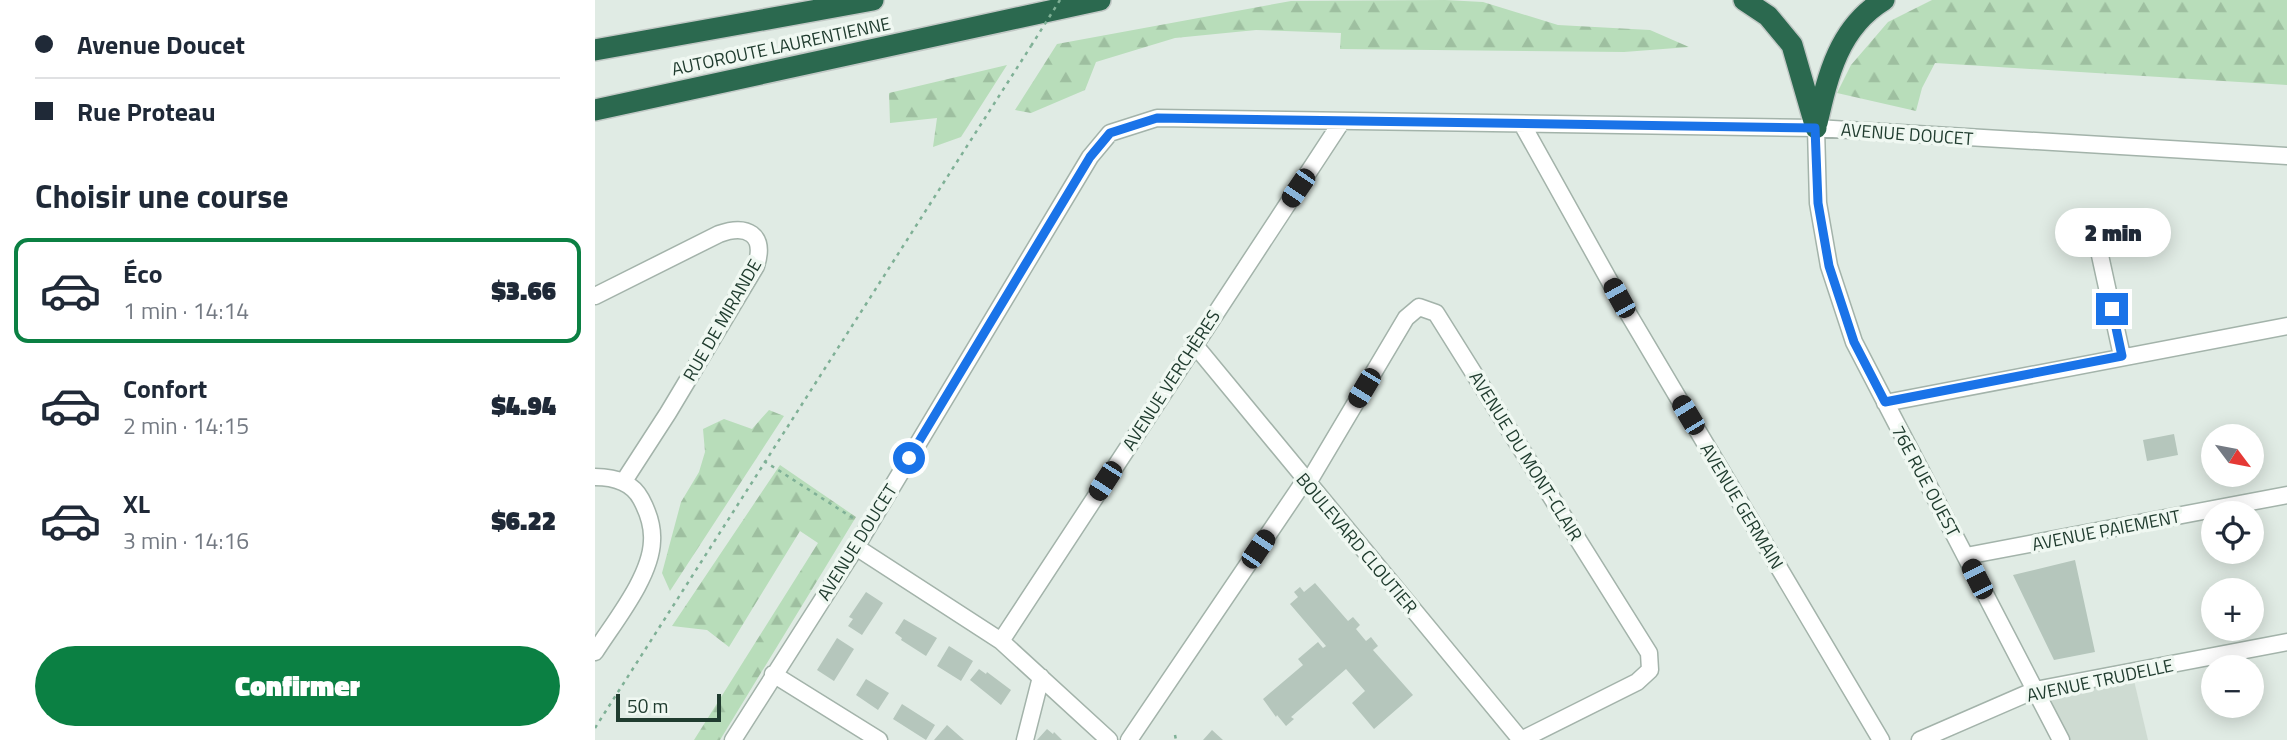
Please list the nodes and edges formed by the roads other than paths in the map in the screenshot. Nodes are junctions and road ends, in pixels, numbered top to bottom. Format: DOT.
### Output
graph roads {
  1 [pos="873,0"];
  2 [pos="1100,0"];
  3 [pos="1744,0"];
  4 [pos="1884,0"];
  5 [pos="595,50"];
  6 [pos="595,110"];
  7 [pos="1342,121"];
  8 [pos="1522,124"];
  9 [pos="1815,128"];
  10 [pos="2287,156"];
  11 [pos="2096,237"];
  12 [pos="595,296"];
  13 [pos="2287,326"];
  14 [pos="1194,344"];
  15 [pos="2122,356"];
  16 [pos="1885,402"];
  17 [pos="595,477"];
  18 [pos="624,481"];
  19 [pos="1306,481"];
  20 [pos="2287,495"];
  21 [pos="856,547"];
  22 [pos="1966,556"];
  23 [pos="1001,640"];
  24 [pos="2287,642"];
  25 [pos="595,652"];
  26 [pos="773,674"];
  27 [pos="1041,677"];
  28 [pos="2035,690"];
  29 [pos="733,740"];
  30 [pos="879,740"];
  31 [pos="1025,740"];
  32 [pos="1109,740"];
  33 [pos="1129,740"];
  34 [pos="1521,740"];
  35 [pos="1881,740"];
  36 [pos="1920,740"];
  37 [pos="2061,740"];
  1 -- 5 [label="highway, AUTOROUTE LAURENTIENNE"];
  2 -- 6 [label="highway, AUTOROUTE LAURENTIENNE"];
  3 -- 9 [label="highway"];
  4 -- 9 [label="highway"];
  7 -- 8 [label="street, AVENUE DOUCET"];
  7 -- 14 [label="street, AVENUE VERCHÈRES"];
  7 -- 21 [label="street, AVENUE DOUCET"];
  8 -- 9 [label="street, AVENUE DOUCET"];
  8 -- 35 [label="street, AVENUE GERMAIN"];
  9 -- 10 [label="street, AVENUE DOUCET"];
  9 -- 16 [label="street, 76E RUE OUEST"];
  11 -- 15 [label="street"];
  12 -- 18 [label="street, RUE DE MIRANDE"];
  13 -- 15 [label="street"];
  14 -- 19 [label="street, BOULEVARD CLOUTIER"];
  14 -- 23 [label="street, AVENUE VERCHÈRES"];
  15 -- 16 [label="street"];
  16 -- 22 [label="street, 76E RUE OUEST"];
  17 -- 18 [label="street"];
  18 -- 25 [label="street"];
  19 -- 33 [label="street, AVENUE DU MONT-CLAIR"];
  19 -- 34 [label="street, BOULEVARD CLOUTIER"];
  19 -- 34 [label="street, AVENUE DU MONT-CLAIR"];
  20 -- 22 [label="street, AVENUE PAIEMENT"];
  21 -- 23 [label="street"];
  21 -- 26 [label="street, AVENUE DOUCET"];
  22 -- 28 [label="street, 76E RUE OUEST"];
  23 -- 27 [label="street"];
  24 -- 28 [label="street, AVENUE TRUDELLE"];
  26 -- 29 [label="street, AVENUE DOUCET"];
  26 -- 30 [label="street"];
  27 -- 31 [label="street"];
  27 -- 32 [label="street"];
  28 -- 36 [label="street, AVENUE TRUDELLE"];
  28 -- 37 [label="street, 76E RUE OUEST"];
}
